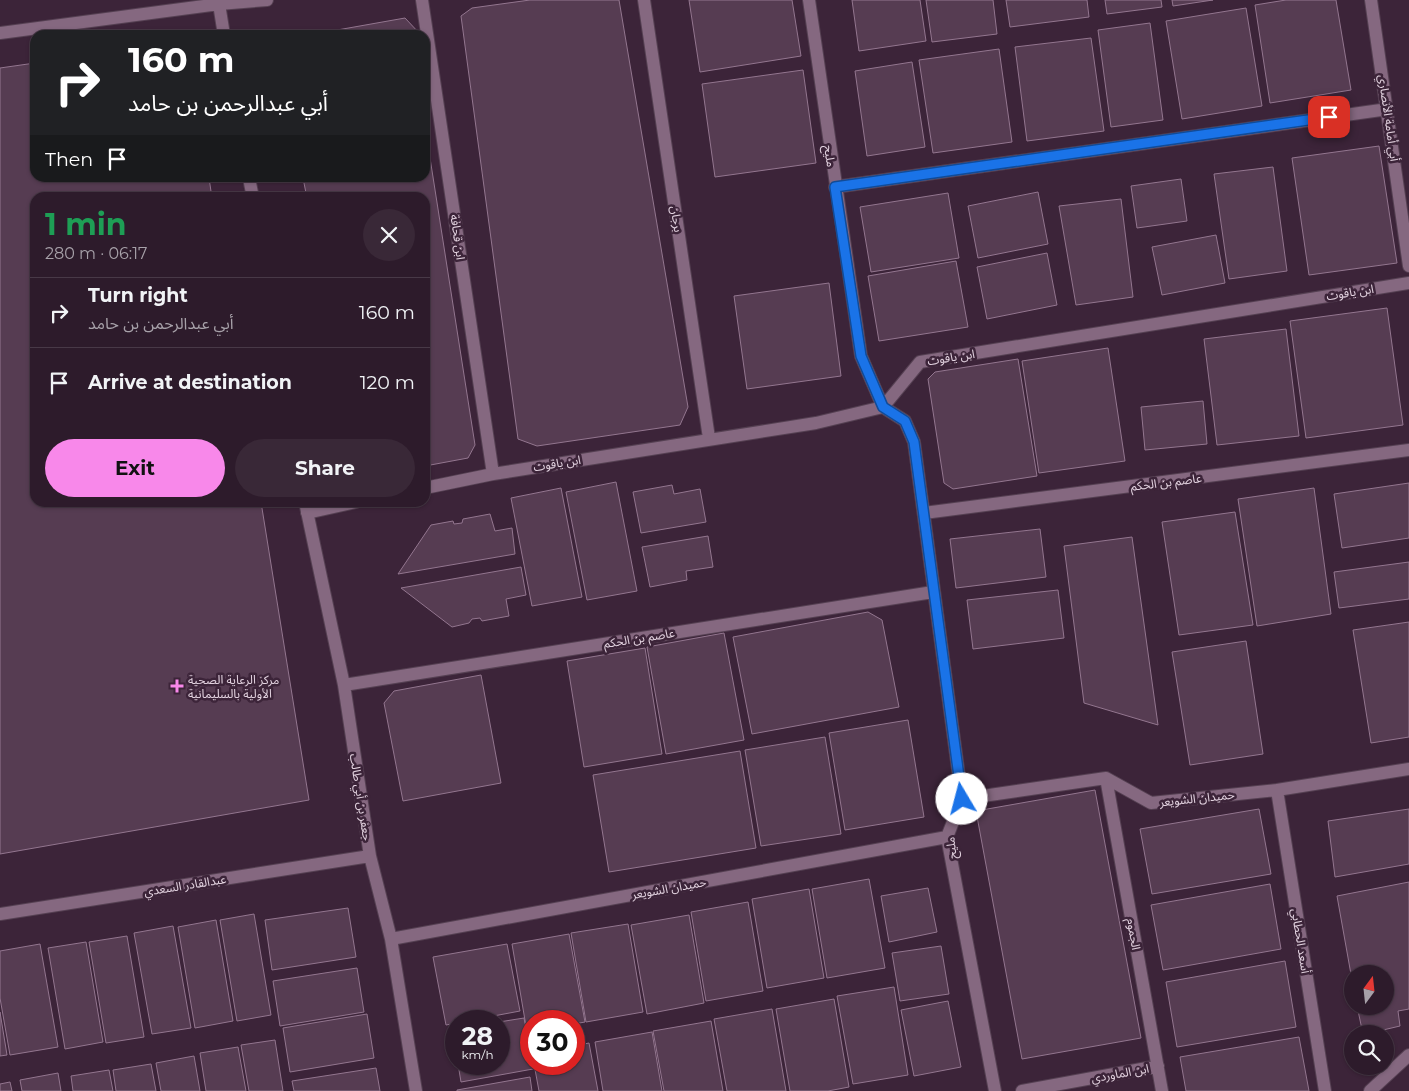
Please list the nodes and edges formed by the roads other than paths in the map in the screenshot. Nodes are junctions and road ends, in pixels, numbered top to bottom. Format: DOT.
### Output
graph roads {
  1 [pos="267,0"];
  2 [pos="422,0"];
  3 [pos="644,0"];
  4 [pos="809,0"];
  5 [pos="1371,0"];
  6 [pos="220,2"];
  7 [pos="223,30"];
  8 [pos="426,30"];
  9 [pos="0,32"];
  10 [pos="430,53"];
  11 [pos="1388,109"];
  12 [pos="835,187"];
  13 [pos="1409,266"];
  14 [pos="1409,283"];
  15 [pos="883,407"];
  16 [pos="709,438"];
  17 [pos="1409,450"];
  18 [pos="493,474"];
  19 [pos="430,487"];
  20 [pos="306,508"];
  21 [pos="924,513"];
  22 [pos="933,592"];
  23 [pos="344,685"];
  24 [pos="1409,769"];
  25 [pos="1106,778"];
  26 [pos="1277,790"];
  27 [pos="962,799"];
  28 [pos="947,837"];
  29 [pos="370,856"];
  30 [pos="0,914"];
  31 [pos="391,939"];
  32 [pos="1409,1055"];
  33 [pos="1158,1066"];
  34 [pos="416,1091"];
  35 [pos="995,1091"];
  36 [pos="1022,1091"];
  37 [pos="1162,1091"];
  38 [pos="1325,1091"];
  39 [pos="1370,1091"];
  1 -- 6 [label="street"];
  2 -- 8 [label="street, ابن قحافة"];
  3 -- 16 [label="street, برجان"];
  4 -- 12 [label="street, مليح"];
  5 -- 11 [label="street, أبي أمامة الأنصاري"];
  6 -- 7 [label="street"];
  6 -- 9 [label="street"];
  10 -- 18 [label="street, ابن قحافة"];
  11 -- 12 [label="street"];
  11 -- 13 [label="street, أبي أمامة الأنصاري"];
  12 -- 15 [label="street, مليح"];
  14 -- 15 [label="street, ابن ياقوت"];
  15 -- 16 [label="street, ابن ياقوت"];
  15 -- 21 [label="street, مليح"];
  16 -- 18 [label="street, ابن ياقوت"];
  17 -- 21 [label="street, عاصم بن الحكم"];
  18 -- 19 [label="street, ابن ياقوت"];
  20 -- 23 [label="street, جعفر بن أبي طالب"];
  21 -- 22 [label="street, مليح"];
  22 -- 23 [label="street, عاصم بن الحكم"];
  22 -- 27 [label="street, مليح"];
  23 -- 29 [label="street, جعفر بن أبي طالب"];
  24 -- 26 [label="street, حميدان الشويعر"];
  25 -- 26 [label="street, حميدان الشويعر"];
  25 -- 27 [label="street"];
  25 -- 33 [label="street, الجموم"];
  26 -- 38 [label="street, أسعد الحطابي"];
  27 -- 28 [label="street, مليح"];
  28 -- 31 [label="street, حميدان الشويعر"];
  28 -- 35 [label="street, مليح"];
  29 -- 30 [label="street, عبدالقادر السعدي"];
  29 -- 31 [label="street, جعفر بن أبي طالب"];
  31 -- 34 [label="street, جعفر بن أبي طالب"];
  32 -- 39 [label="street"];
  33 -- 36 [label="street, ابن الماوردي"];
  33 -- 37 [label="street, الجموم"];
}
